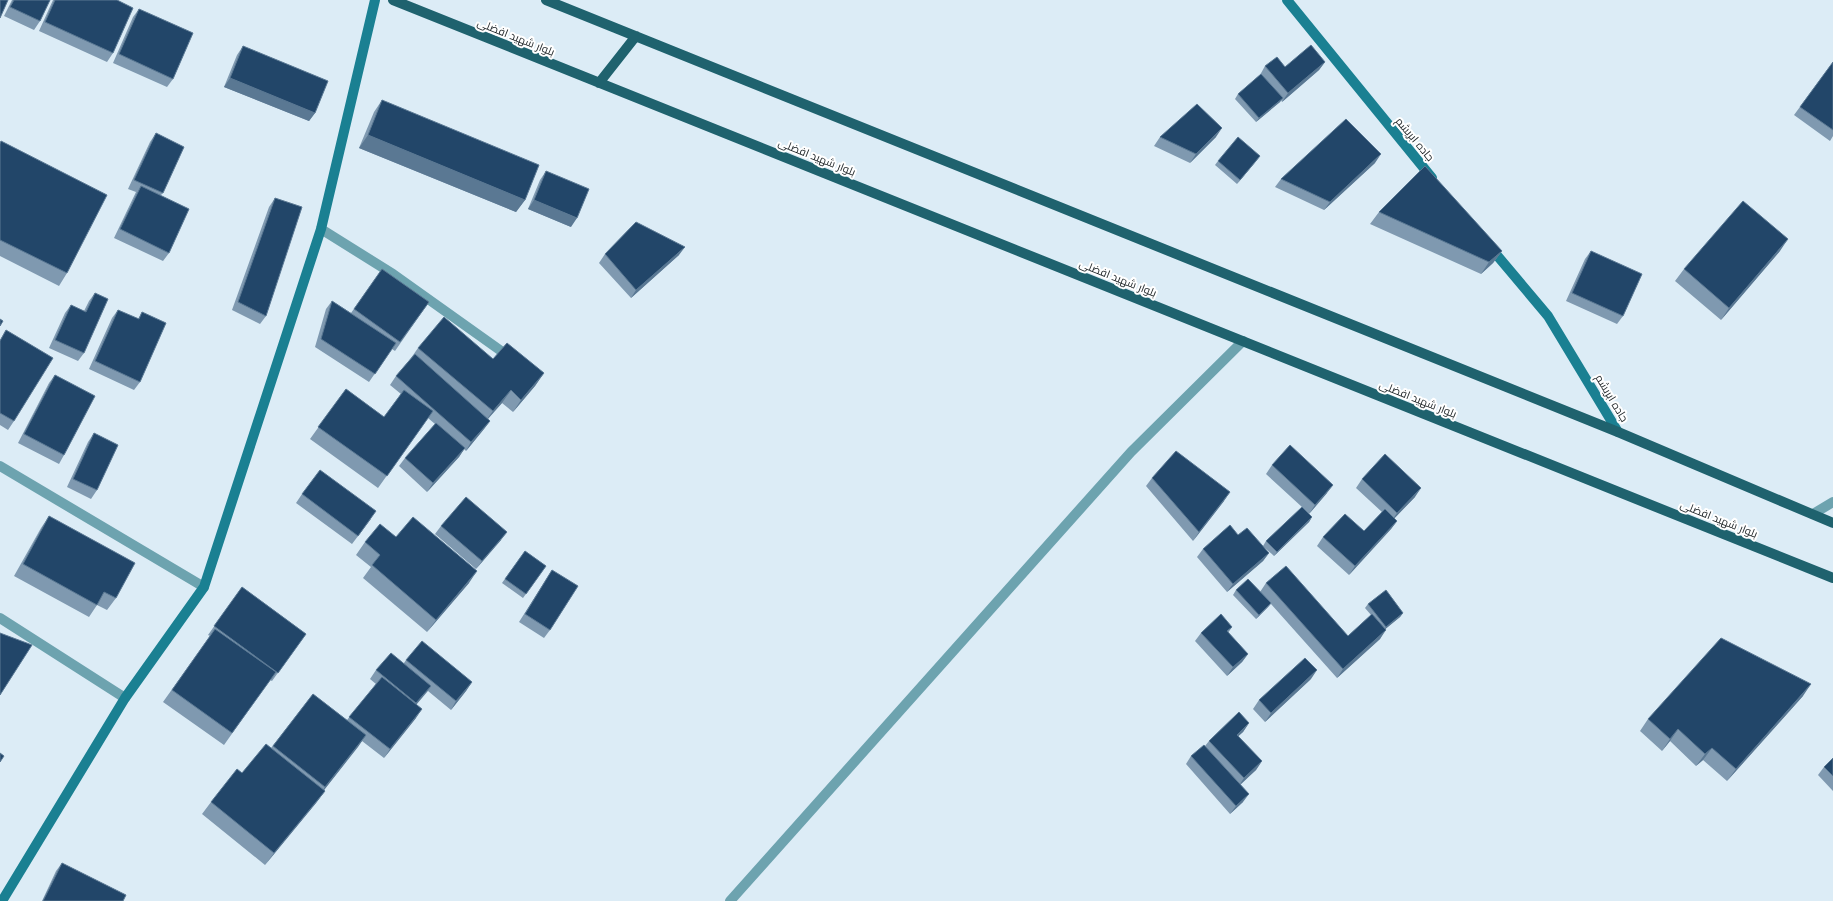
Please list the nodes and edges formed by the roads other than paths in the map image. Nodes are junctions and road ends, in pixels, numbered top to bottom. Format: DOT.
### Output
graph roads {
  1 [pos="375,0"];
  2 [pos="394,0"];
  3 [pos="546,0"];
  4 [pos="1287,0"];
  5 [pos="636,36"];
  6 [pos="599,83"];
  7 [pos="1438,184"];
  8 [pos="321,229"];
  9 [pos="1483,238"];
  10 [pos="1243,341"];
  11 [pos="519,364"];
  12 [pos="1618,432"];
  13 [pos="0,466"];
  14 [pos="1833,502"];
  15 [pos="1813,514"];
  16 [pos="1833,523"];
  17 [pos="1833,578"];
  18 [pos="204,587"];
  19 [pos="0,618"];
  20 [pos="125,698"];
  21 [pos="2,901"];
  22 [pos="730,901"];
  1 -- 8 [label="street"];
  2 -- 6 [label="main road, بلوار شهید افضلی"];
  3 -- 5 [label="main road"];
  4 -- 7 [label="street, جاده ابریشم"];
  5 -- 6 [label="main road"];
  5 -- 12 [label="main road"];
  6 -- 10 [label="main road, بلوار شهید افضلی"];
  8 -- 11 [label="street"];
  8 -- 18 [label="street"];
  9 -- 12 [label="street, جاده ابریشم"];
  10 -- 17 [label="main road, بلوار شهید افضلی"];
  10 -- 22 [label="street"];
  12 -- 15 [label="main road"];
  13 -- 18 [label="street"];
  14 -- 15 [label="street"];
  15 -- 16 [label="main road"];
  18 -- 20 [label="street"];
  19 -- 20 [label="street"];
  20 -- 21 [label="street"];
}
